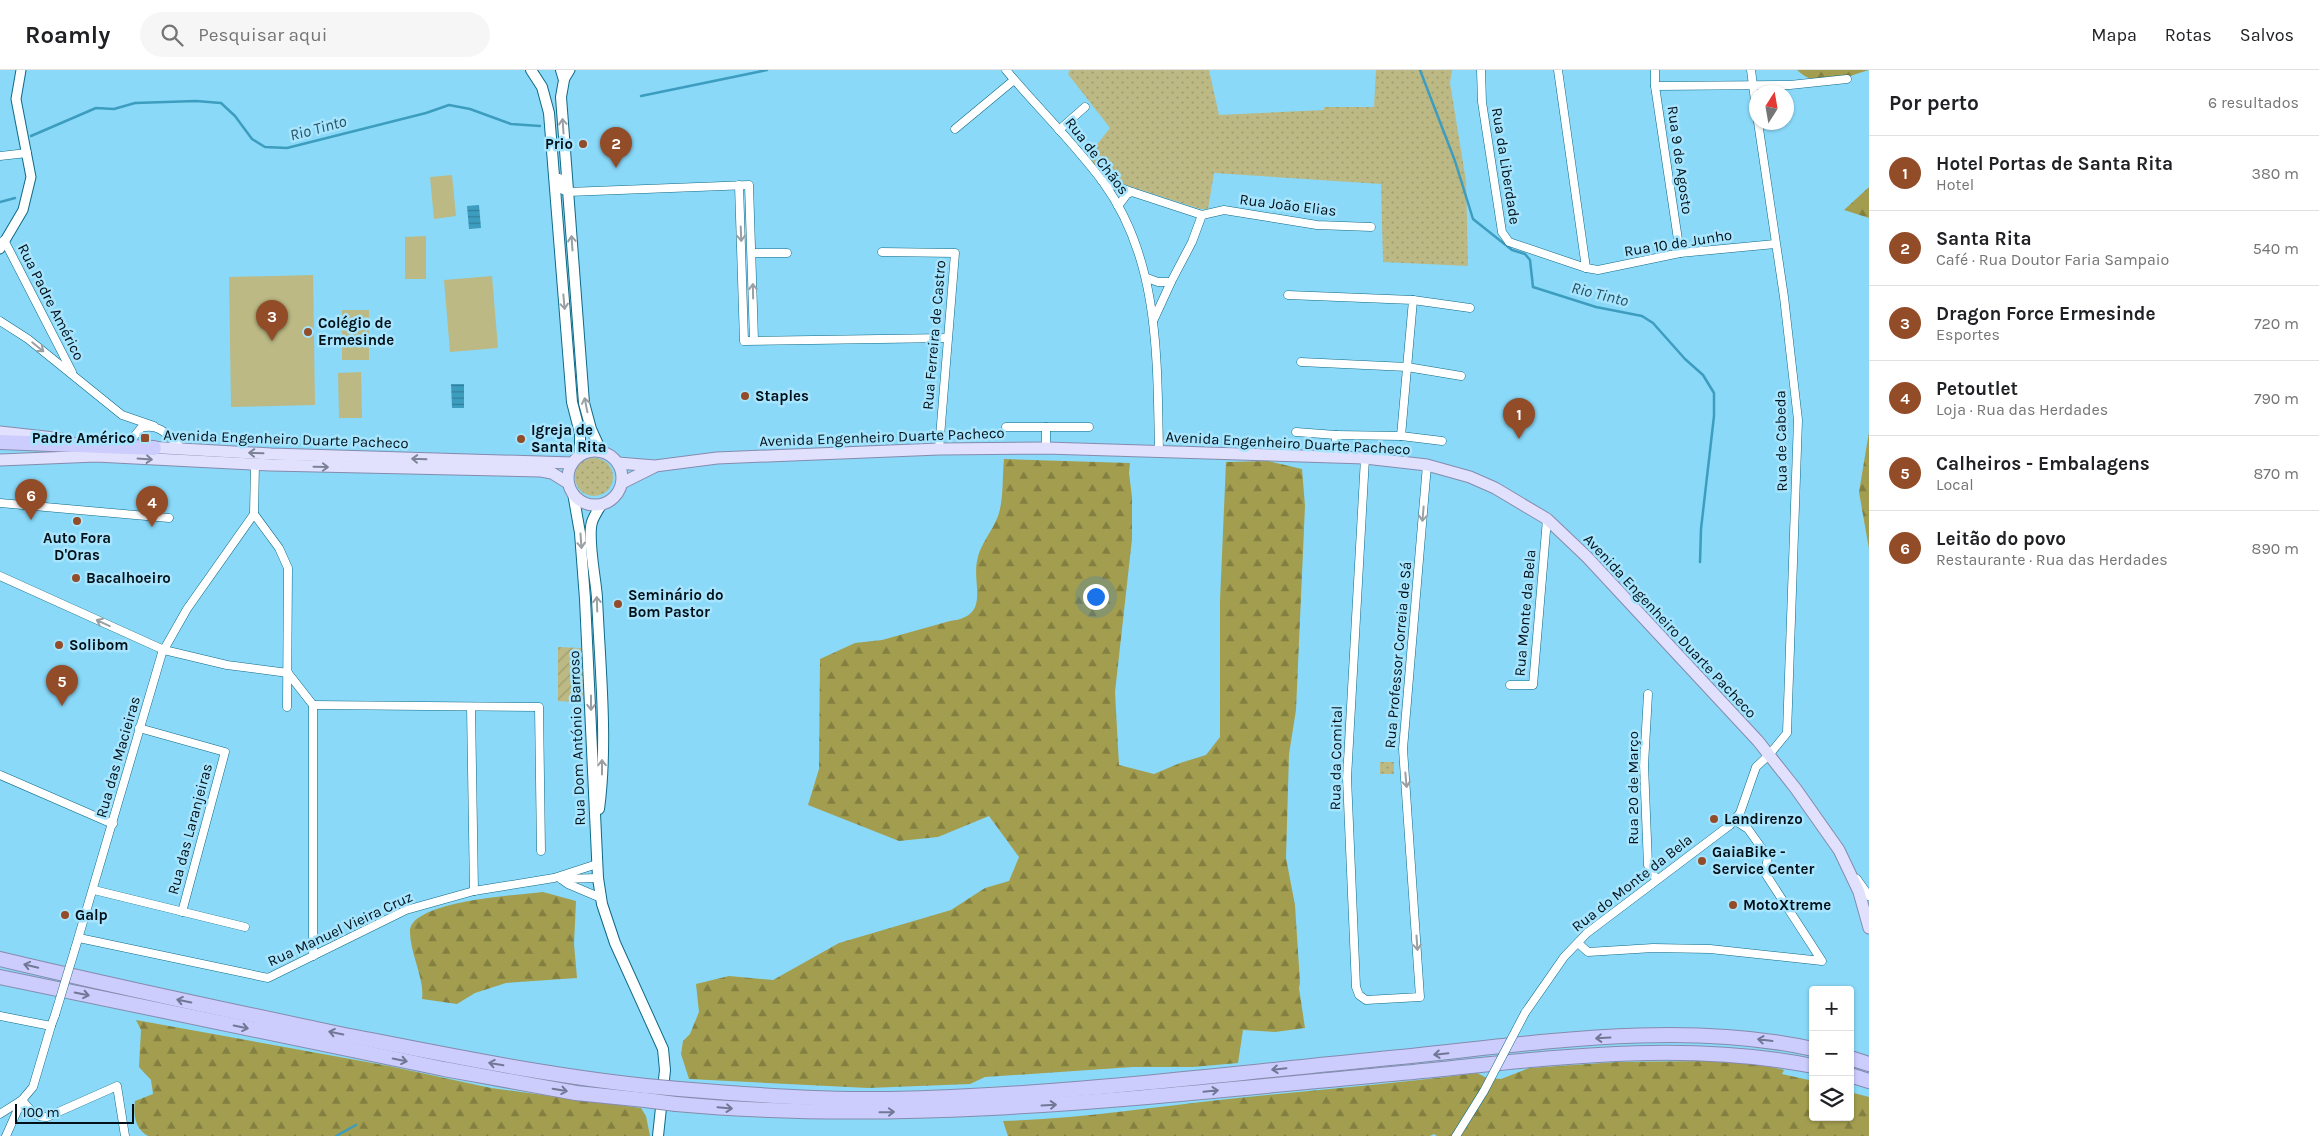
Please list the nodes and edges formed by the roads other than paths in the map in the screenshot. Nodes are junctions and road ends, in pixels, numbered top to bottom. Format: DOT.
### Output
graph roads {
  1 [pos="21,70"];
  2 [pos="531,70"];
  3 [pos="542,70"];
  4 [pos="570,70"];
  5 [pos="1006,70"];
  6 [pos="1481,70"];
  7 [pos="1558,70"];
  8 [pos="1656,70"];
  9 [pos="1751,70"];
  10 [pos="562,78"];
  11 [pos="1847,79"];
  12 [pos="1014,80"];
  13 [pos="541,85"];
  14 [pos="1754,85"];
  15 [pos="1790,85"];
  16 [pos="1655,86"];
  17 [pos="1749,86"];
  18 [pos="1085,107"];
  19 [pos="955,129"];
  20 [pos="1060,130"];
  21 [pos="1759,130"];
  22 [pos="27,153"];
  23 [pos="0,156"];
  24 [pos="553,165"];
  25 [pos="1102,181"];
  26 [pos="739,185"];
  27 [pos="568,192"];
  28 [pos="1132,192"];
  29 [pos="1118,206"];
  30 [pos="1202,215"];
  31 [pos="558,219"];
  32 [pos="1371,227"];
  33 [pos="2,244"];
  34 [pos="1775,244"];
  35 [pos="882,252"];
  36 [pos="752,253"];
  37 [pos="787,253"];
  38 [pos="1680,253"];
  39 [pos="1586,268"];
  40 [pos="1147,278"];
  41 [pos="1171,282"];
  42 [pos="1288,295"];
  43 [pos="1413,300"];
  44 [pos="1470,308"];
  45 [pos="1154,319"];
  46 [pos="0,321"];
  47 [pos="947,338"];
  48 [pos="754,340"];
  49 [pos="1302,362"];
  50 [pos="1407,367"];
  51 [pos="74,376"];
  52 [pos="1461,376"];
  53 [pos="122,415"];
  54 [pos="154,426"];
  55 [pos="1006,427"];
  56 [pos="1046,427"];
  57 [pos="1089,427"];
  58 [pos="0,432"];
  59 [pos="1296,432"];
  60 [pos="135,433"];
  61 [pos="1336,435"];
  62 [pos="1401,436"];
  63 [pos="1442,441"];
  64 [pos="124,445"];
  65 [pos="6,446"];
  66 [pos="154,448"];
  67 [pos="1046,448"];
  68 [pos="939,449"];
  69 [pos="183,450"];
  70 [pos="601,451"];
  71 [pos="1160,452"];
  72 [pos="96,456"];
  73 [pos="1336,457"];
  74 [pos="1365,458"];
  75 [pos="576,459"];
  76 [pos="0,460"];
  77 [pos="618,463"];
  78 [pos="255,464"];
  79 [pos="1428,465"];
  80 [pos="654,466"];
  81 [pos="622,483"];
  82 [pos="570,488"];
  83 [pos="0,503"];
  84 [pos="601,505"];
  85 [pos="254,514"];
  86 [pos="169,518"];
  87 [pos="1547,519"];
  88 [pos="0,576"];
  89 [pos="164,650"];
  90 [pos="288,673"];
  91 [pos="1510,685"];
  92 [pos="1648,694"];
  93 [pos="313,705"];
  94 [pos="287,707"];
  95 [pos="471,707"];
  96 [pos="140,728"];
  97 [pos="1769,755"];
  98 [pos="0,775"];
  99 [pos="1734,820"];
  100 [pos="113,824"];
  101 [pos="596,833"];
  102 [pos="541,851"];
  103 [pos="1842,858"];
  104 [pos="597,864"];
  105 [pos="557,878"];
  106 [pos="598,878"];
  107 [pos="1657,879"];
  108 [pos="94,890"];
  109 [pos="474,891"];
  110 [pos="1869,896"];
  111 [pos="601,898"];
  112 [pos="182,912"];
  113 [pos="245,928"];
  114 [pos="1869,928"];
  115 [pos="79,938"];
  116 [pos="1578,943"];
  117 [pos="313,956"];
  118 [pos="0,959"];
  119 [pos="0,977"];
  120 [pos="1420,997"];
  121 [pos="0,1016"];
  122 [pos="51,1026"];
  123 [pos="1809,1048"];
  124 [pos="1854,1059"];
  125 [pos="1869,1064"];
  126 [pos="1809,1065"];
  127 [pos="1853,1076"];
  128 [pos="1869,1081"];
  129 [pos="645,1093"];
  130 [pos="22,1100"];
  131 [pos="0,1114"];
  132 [pos="6,1136"];
  133 [pos="126,1136"];
  134 [pos="658,1136"];
  135 [pos="1456,1136"];
  1 -- 22 [label="street"];
  2 -- 13 [label="main road"];
  3 -- 13 [label="main road"];
  4 -- 10 [label="street"];
  5 -- 12 [label="street, Rua de Chãos"];
  6 -- 39 [label="street, Rua da Liberdade"];
  7 -- 39 [label="street"];
  8 -- 16 [label="street, Rua 9 de Agosto"];
  9 -- 14 [label="street"];
  10 -- 13 [label="main road"];
  27 -- 10 [label="main road, one-way"];
  11 -- 15 [label="street"];
  12 -- 19 [label="street"];
  12 -- 20 [label="street, Rua de Chãos"];
  13 -- 24 [label="main road"];
  16 -- 17 [label="street"];
  16 -- 38 [label="street, Rua 9 de Agosto"];
  18 -- 20 [label="street"];
  20 -- 25 [label="street, Rua de Chãos"];
  21 -- 34 [label="street, Rua de Cabeda"];
  22 -- 23 [label="street"];
  22 -- 33 [label="street"];
  24 -- 27 [label="street"];
  24 -- 31 [label="main road"];
  25 -- 28 [label="street"];
  25 -- 29 [label="street, Rua de Chãos"];
  26 -- 27 [label="street"];
  26 -- 36 [label="street"];
  26 -- 48 [label="street, one-way"];
  27 -- 31 [label="street"];
  70 -- 27 [label="main road, one-way"];
  28 -- 29 [label="street"];
  28 -- 30 [label="street"];
  29 -- 40 [label="street, Rua de Chãos"];
  30 -- 32 [label="street, Rua João Elias"];
  30 -- 41 [label="street"];
  31 -- 75 [label="main road, one-way"];
  33 -- 51 [label="street, Rua Padre Américo"];
  34 -- 38 [label="street, Rua 10 de Junho"];
  34 -- 97 [label="street, Rua de Cabeda"];
  35 -- 47 [label="street, Rua Ferreira de Castro"];
  36 -- 37 [label="street"];
  48 -- 36 [label="street, one-way"];
  38 -- 39 [label="street, Rua 10 de Junho"];
  40 -- 41 [label="street"];
  40 -- 45 [label="street, Rua de Chãos"];
  41 -- 45 [label="street"];
  42 -- 43 [label="street"];
  43 -- 44 [label="street"];
  43 -- 50 [label="street"];
  45 -- 71 [label="street, Rua de Chãos"];
  46 -- 51 [label="street, Rua Padre Américo, one-way"];
  47 -- 48 [label="street"];
  47 -- 68 [label="street, Rua Ferreira de Castro"];
  49 -- 50 [label="street"];
  50 -- 52 [label="street"];
  50 -- 62 [label="street"];
  51 -- 53 [label="street, Rua Padre Américo"];
  53 -- 54 [label="street, Rua Padre Américo"];
  53 -- 60 [label="street, Rua Padre Américo"];
  54 -- 60 [label="street"];
  54 -- 69 [label="street, Rua Padre Américo"];
  55 -- 56 [label="street"];
  56 -- 57 [label="street"];
  56 -- 67 [label="street"];
  58 -- 64 [label="main road, Avenida Engenheiro Duarte Pacheco"];
  59 -- 61 [label="street"];
  60 -- 64 [label="street"];
  61 -- 62 [label="street"];
  61 -- 73 [label="street"];
  62 -- 63 [label="street"];
  64 -- 66 [label="main road, Avenida Engenheiro Duarte Pacheco"];
  65 -- 66 [label="highway"];
  65 -- 72 [label="highway"];
  66 -- 69 [label="main road, Avenida Engenheiro Duarte Pacheco"];
  67 -- 68 [label="main road, Avenida Engenheiro Duarte Pacheco"];
  67 -- 71 [label="main road, Avenida Engenheiro Duarte Pacheco"];
  68 -- 80 [label="main road, Avenida Engenheiro Duarte Pacheco"];
  75 -- 69 [label="main road, Avenida Engenheiro Duarte Pacheco, one-way"];
  70 -- 75 [label="main road"];
  70 -- 77 [label="main road"];
  71 -- 73 [label="main road, Avenida Engenheiro Duarte Pacheco"];
  72 -- 76 [label="main road, Avenida Engenheiro Duarte Pacheco"];
  72 -- 78 [label="main road, Avenida Engenheiro Duarte Pacheco, one-way"];
  73 -- 74 [label="main road, Avenida Engenheiro Duarte Pacheco"];
  74 -- 79 [label="main road, Avenida Engenheiro Duarte Pacheco"];
  74 -- 120 [label="street, Rua da Comital"];
  75 -- 82 [label="main road"];
  77 -- 80 [label="main road, Avenida Engenheiro Duarte Pacheco"];
  77 -- 81 [label="main road"];
  78 -- 82 [label="main road, Avenida Engenheiro Duarte Pacheco, one-way"];
  78 -- 85 [label="street"];
  79 -- 87 [label="main road, Avenida Engenheiro Duarte Pacheco"];
  79 -- 120 [label="street, Rua Professor Correia de Sá, one-way"];
  80 -- 81 [label="main road, Avenida Engenheiro Duarte Pacheco"];
  81 -- 84 [label="main road"];
  82 -- 84 [label="main road"];
  82 -- 101 [label="main road, Rua Dom António Barroso, one-way"];
  83 -- 86 [label="street"];
  101 -- 84 [label="main road, Rua Dom António Barroso, one-way"];
  85 -- 89 [label="street, Rua das Macieiras"];
  85 -- 90 [label="street"];
  87 -- 91 [label="street, Rua Monte da Bela"];
  87 -- 97 [label="main road, Avenida Engenheiro Duarte Pacheco"];
  89 -- 88 [label="street, one-way"];
  89 -- 90 [label="street"];
  89 -- 96 [label="street, Rua das Macieiras"];
  90 -- 93 [label="street"];
  90 -- 94 [label="street"];
  92 -- 107 [label="street, Rua 20 de Março"];
  93 -- 95 [label="street"];
  93 -- 117 [label="street"];
  95 -- 102 [label="street"];
  95 -- 109 [label="street"];
  96 -- 100 [label="street, Rua das Macieiras"];
  96 -- 112 [label="street, Rua das Laranjeiras"];
  97 -- 99 [label="street, Rua do Monte da Bela"];
  97 -- 103 [label="main road, Avenida Engenheiro Duarte Pacheco"];
  98 -- 100 [label="street"];
  99 -- 107 [label="street, Rua do Monte da Bela"];
  99 -- 116 [label="street"];
  100 -- 108 [label="street, Rua das Macieiras"];
  101 -- 104 [label="main road"];
  103 -- 110 [label="street, Avenida Engenheiro Duarte Pacheco"];
  103 -- 114 [label="main road, Avenida Engenheiro Duarte Pacheco"];
  104 -- 105 [label="street, Rua Manuel Vieira Cruz"];
  104 -- 106 [label="main road"];
  105 -- 106 [label="street, Rua Manuel Vieira Cruz"];
  105 -- 109 [label="street, Rua Manuel Vieira Cruz"];
  105 -- 111 [label="street"];
  106 -- 111 [label="main road"];
  107 -- 116 [label="street, Rua do Monte da Bela"];
  108 -- 112 [label="street"];
  108 -- 115 [label="street, Rua das Macieiras"];
  109 -- 117 [label="street, Rua Manuel Vieira Cruz"];
  111 -- 134 [label="main road"];
  112 -- 113 [label="street"];
  115 -- 117 [label="street, Rua Manuel Vieira Cruz"];
  115 -- 122 [label="street, Rua das Macieiras, bridge"];
  116 -- 135 [label="street, Rua do Monte da Bela, bridge"];
  129 -- 118 [label="highway, one-way"];
  119 -- 129 [label="highway, one-way"];
  121 -- 122 [label="street"];
  122 -- 130 [label="street, Rua das Macieiras"];
  123 -- 129 [label="highway, one-way, bridge"];
  124 -- 125 [label="highway"];
  129 -- 126 [label="highway, one-way, bridge"];
  127 -- 128 [label="highway"];
  130 -- 131 [label="street"];
  130 -- 132 [label="street"];
  130 -- 133 [label="street"];
}
